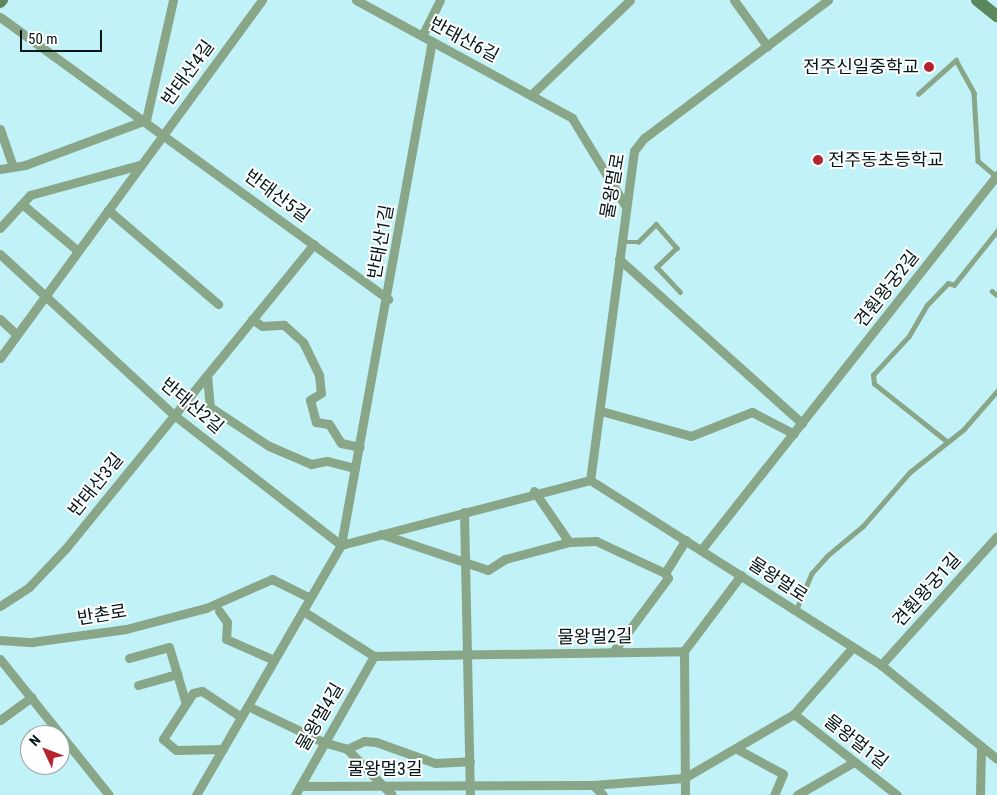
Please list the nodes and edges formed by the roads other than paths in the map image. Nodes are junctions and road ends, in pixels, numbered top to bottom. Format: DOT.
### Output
graph roads {
  1 [pos="173,0"];
  2 [pos="262,0"];
  3 [pos="356,0"];
  4 [pos="440,0"];
  5 [pos="630,0"];
  6 [pos="734,0"];
  7 [pos="828,0"];
  8 [pos="976,0"];
  9 [pos="997,15"];
  10 [pos="0,17"];
  11 [pos="422,36"];
  12 [pos="432,41"];
  13 [pos="767,46"];
  14 [pos="918,94"];
  15 [pos="532,95"];
  16 [pos="146,120"];
  17 [pos="0,129"];
  18 [pos="164,133"];
  19 [pos="140,165"];
  20 [pos="13,167"];
  21 [pos="0,169"];
  22 [pos="997,175"];
  23 [pos="22,204"];
  24 [pos="625,205"];
  25 [pos="108,210"];
  26 [pos="0,228"];
  27 [pos="997,231"];
  28 [pos="620,242"];
  29 [pos="314,244"];
  30 [pos="78,251"];
  31 [pos="0,254"];
  32 [pos="619,259"];
  33 [pos="992,291"];
  34 [pos="680,292"];
  35 [pos="997,295"];
  36 [pos="45,296"];
  37 [pos="388,299"];
  38 [pos="218,304"];
  39 [pos="0,319"];
  40 [pos="252,319"];
  41 [pos="17,335"];
  42 [pos="0,358"];
  43 [pos="207,375"];
  44 [pos="997,391"];
  45 [pos="601,411"];
  46 [pos="174,415"];
  47 [pos="802,423"];
  48 [pos="794,434"];
  49 [pos="947,442"];
  50 [pos="360,447"];
  51 [pos="355,468"];
  52 [pos="590,480"];
  53 [pos="534,491"];
  54 [pos="464,512"];
  55 [pos="381,534"];
  56 [pos="997,536"];
  57 [pos="686,540"];
  58 [pos="569,542"];
  59 [pos="341,545"];
  60 [pos="700,550"];
  61 [pos="466,559"];
  62 [pos="665,573"];
  63 [pos="741,575"];
  64 [pos="310,598"];
  65 [pos="0,606"];
  66 [pos="796,610"];
  67 [pos="219,611"];
  68 [pos="303,611"];
  69 [pos="0,640"];
  70 [pos="853,647"];
  71 [pos="684,651"];
  72 [pos="613,652"];
  73 [pos="468,655"];
  74 [pos="374,656"];
  75 [pos="129,658"];
  76 [pos="0,659"];
  77 [pos="274,660"];
  78 [pos="881,665"];
  79 [pos="177,674"];
  80 [pos="138,685"];
  81 [pos="32,697"];
  82 [pos="186,704"];
  83 [pos="248,706"];
  84 [pos="794,714"];
  85 [pos="241,717"];
  86 [pos="0,720"];
  87 [pos="323,742"];
  88 [pos="981,746"];
  89 [pos="222,749"];
  90 [pos="348,749"];
  91 [pos="737,749"];
  92 [pos="997,759"];
  93 [pos="470,761"];
  94 [pos="854,762"];
  95 [pos="684,778"];
  96 [pos="593,785"];
  97 [pos="300,786"];
  98 [pos="384,786"];
  99 [pos="470,790"];
  100 [pos="109,795"];
  101 [pos="196,795"];
  102 [pos="295,795"];
  103 [pos="392,795"];
  104 [pos="603,795"];
  105 [pos="685,795"];
  106 [pos="774,795"];
  107 [pos="797,795"];
  108 [pos="898,795"];
  109 [pos="980,795"];
  1 -- 16 [label="street"];
  2 -- 18 [label="street, 반태산4길"];
  3 -- 11 [label="street, 반태산6길"];
  4 -- 11 [label="street"];
  5 -- 15 [label="street"];
  6 -- 13 [label="street"];
  7 -- 13 [label="street, 물왕멀로"];
  8 -- 9 [label="street"];
  10 -- 16 [label="street, 반태산5길"];
  11 -- 12 [label="street, 반태산6길"];
  12 -- 15 [label="street, 반태산6길"];
  12 -- 37 [label="street, 반태산1길"];
  13 -- 24 [label="street, 물왕멀로"];
  14 -- 22 [label="lane"];
  15 -- 24 [label="street, 반태산6길"];
  16 -- 18 [label="street, 반태산5길"];
  16 -- 20 [label="street"];
  17 -- 20 [label="street"];
  18 -- 19 [label="street, 반태산4길"];
  18 -- 29 [label="street, 반태산5길"];
  19 -- 23 [label="street"];
  19 -- 25 [label="street, 반태산4길"];
  20 -- 21 [label="street"];
  22 -- 47 [label="street, 견훤왕궁2길"];
  23 -- 26 [label="street"];
  23 -- 30 [label="street"];
  24 -- 28 [label="street, 물왕멀로"];
  25 -- 30 [label="street, 반태산4길"];
  25 -- 38 [label="street"];
  27 -- 49 [label="lane"];
  28 -- 32 [label="street, 물왕멀로"];
  28 -- 34 [label="lane"];
  29 -- 37 [label="street, 반태산5길"];
  29 -- 40 [label="street, 반태산3길"];
  30 -- 36 [label="street, 반태산4길"];
  31 -- 36 [label="street, 반태산2길"];
  32 -- 45 [label="street, 물왕멀로"];
  32 -- 47 [label="street"];
  33 -- 35 [label="lane"];
  36 -- 41 [label="street, 반태산4길"];
  36 -- 46 [label="street, 반태산2길"];
  37 -- 50 [label="street, 반태산1길"];
  39 -- 41 [label="street"];
  40 -- 43 [label="street, 반태산3길"];
  40 -- 50 [label="street"];
  41 -- 42 [label="street, 반태산4길"];
  43 -- 46 [label="street, 반태산3길"];
  43 -- 51 [label="street"];
  44 -- 49 [label="lane"];
  45 -- 48 [label="street"];
  45 -- 52 [label="street, 물왕멀로"];
  46 -- 59 [label="street, 반태산2길"];
  46 -- 65 [label="street, 반태산3길"];
  47 -- 48 [label="street, 견훤왕궁2길"];
  48 -- 60 [label="street, 견훤왕궁2길"];
  49 -- 66 [label="lane"];
  50 -- 51 [label="street, 반태산1길"];
  51 -- 59 [label="street, 반태산1길"];
  52 -- 53 [label="street"];
  52 -- 57 [label="street, 물왕멀로"];
  53 -- 54 [label="street"];
  53 -- 58 [label="street"];
  54 -- 55 [label="street"];
  54 -- 61 [label="street"];
  55 -- 59 [label="street"];
  55 -- 61 [label="street"];
  56 -- 78 [label="street, 견훤왕궁1길"];
  57 -- 60 [label="street, 물왕멀로"];
  57 -- 62 [label="street"];
  58 -- 61 [label="street"];
  58 -- 62 [label="street"];
  59 -- 64 [label="street, 반태산1길"];
  60 -- 63 [label="street, 물왕멀로"];
  61 -- 73 [label="street"];
  62 -- 72 [label="street"];
  63 -- 66 [label="street, 물왕멀로"];
  63 -- 71 [label="street"];
  64 -- 68 [label="street, 반태산1길"];
  64 -- 69 [label="street, 반촌로"];
  66 -- 70 [label="street, 물왕멀로"];
  67 -- 77 [label="street"];
  68 -- 74 [label="street"];
  68 -- 77 [label="street, 반태산1길"];
  70 -- 78 [label="street, 물왕멀로"];
  70 -- 84 [label="street"];
  71 -- 72 [label="street, 물왕멀2길"];
  71 -- 95 [label="street"];
  72 -- 73 [label="street, 물왕멀2길"];
  73 -- 74 [label="street"];
  73 -- 93 [label="street"];
  74 -- 87 [label="street, 물왕멀4길"];
  75 -- 79 [label="street"];
  76 -- 81 [label="street"];
  77 -- 83 [label="street, 반태산1길"];
  78 -- 88 [label="street, 물왕멀로"];
  79 -- 80 [label="street"];
  79 -- 82 [label="street"];
  81 -- 86 [label="street"];
  81 -- 100 [label="street"];
  82 -- 85 [label="street"];
  82 -- 89 [label="street"];
  83 -- 85 [label="street, 반태산1길"];
  83 -- 87 [label="street"];
  84 -- 91 [label="street"];
  84 -- 94 [label="street, 물왕멀1길"];
  85 -- 89 [label="street, 반태산1길"];
  87 -- 90 [label="street, 물왕멀3길"];
  87 -- 97 [label="street, 물왕멀4길"];
  88 -- 92 [label="street, 물왕멀로"];
  88 -- 109 [label="street"];
  89 -- 101 [label="street, 반태산1길"];
  90 -- 93 [label="street, 물왕멀3길"];
  90 -- 98 [label="street"];
  91 -- 95 [label="street"];
  91 -- 106 [label="street"];
  93 -- 99 [label="street"];
  94 -- 107 [label="street"];
  94 -- 108 [label="street, 물왕멀1길"];
  95 -- 96 [label="street"];
  95 -- 105 [label="street"];
  96 -- 99 [label="street, 물왕멀3길"];
  96 -- 104 [label="street"];
  97 -- 98 [label="street, 물왕멀3길"];
  97 -- 102 [label="street, 물왕멀4길"];
  98 -- 99 [label="street, 물왕멀3길"];
  98 -- 103 [label="street"];
}
